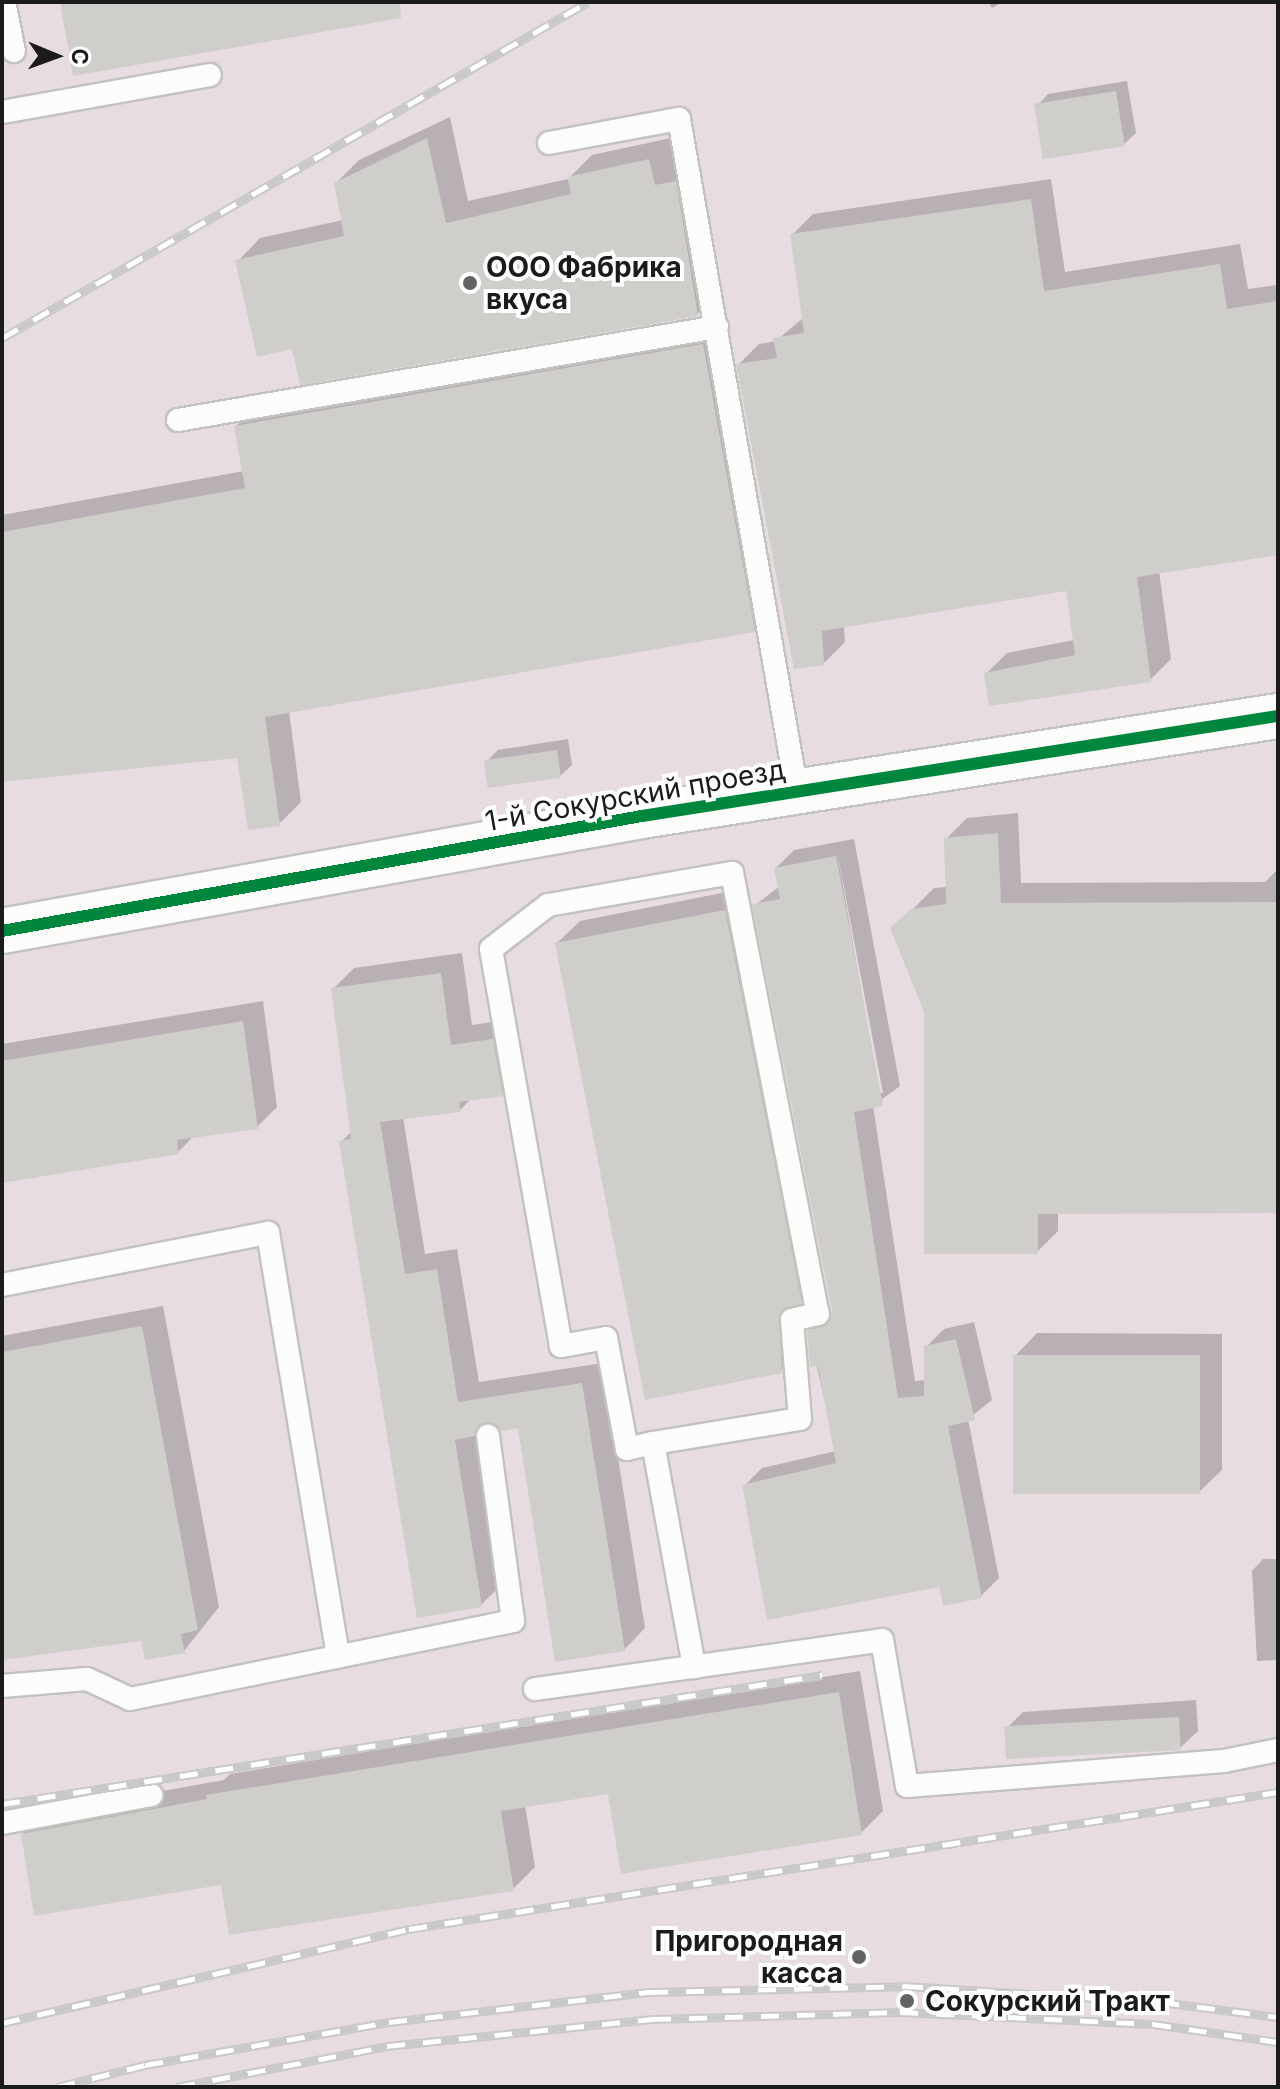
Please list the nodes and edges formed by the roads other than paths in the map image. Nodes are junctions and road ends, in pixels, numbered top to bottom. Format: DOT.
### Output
graph roads {
  1 [pos="4,2"];
  2 [pos="14,51"];
  3 [pos="210,75"];
  4 [pos="2,112"];
  5 [pos="549,143"];
  6 [pos="717,327"];
  7 [pos="178,420"];
  8 [pos="1278,716"];
  9 [pos="797,792"];
  10 [pos="2,931"];
  11 [pos="2,1285"];
  12 [pos="488,1436"];
  13 [pos="653,1443"];
  14 [pos="338,1656"];
  15 [pos="694,1667"];
  16 [pos="2,1686"];
  17 [pos="535,1689"];
  18 [pos="1278,1750"];
  19 [pos="151,1795"];
  20 [pos="2,1823"];
  1 -- 2 [label="lane"];
  3 -- 4 [label="lane"];
  5 -- 6 [label="lane"];
  6 -- 7 [label="lane"];
  6 -- 9 [label="lane"];
  8 -- 9 [label="street, 1-й Сокурский проезд"];
  9 -- 10 [label="street, 1-й Сокурский проезд"];
  11 -- 14 [label="lane"];
  12 -- 14 [label="lane"];
  13 -- 13 [label="lane"];
  13 -- 15 [label="lane"];
  14 -- 16 [label="lane"];
  15 -- 17 [label="lane"];
  15 -- 18 [label="lane"];
  19 -- 20 [label="lane"];
}
